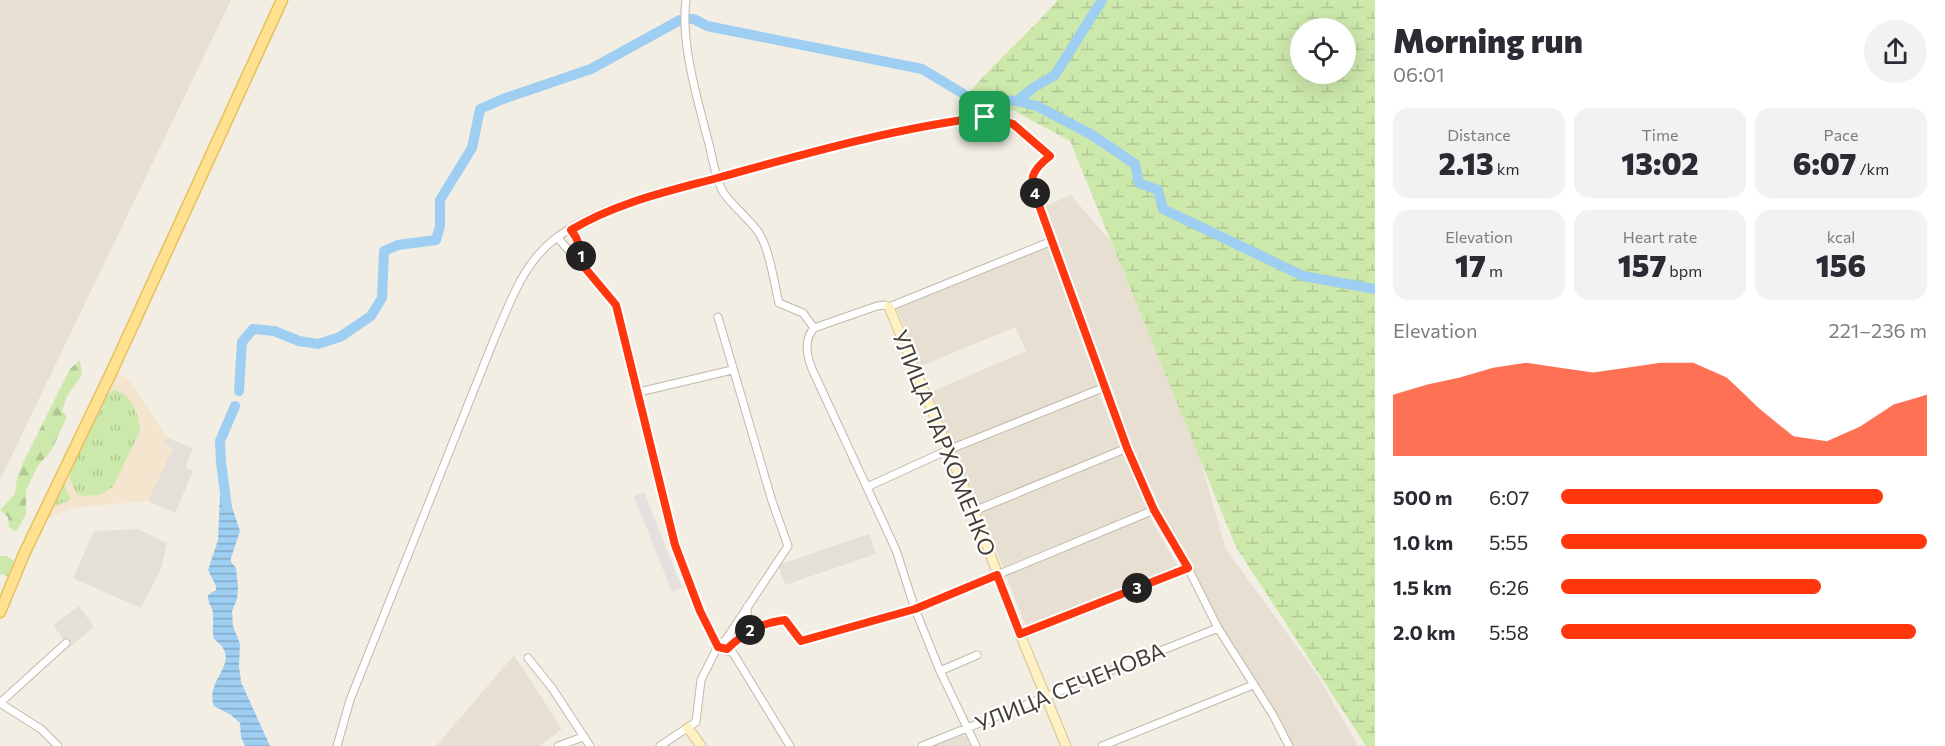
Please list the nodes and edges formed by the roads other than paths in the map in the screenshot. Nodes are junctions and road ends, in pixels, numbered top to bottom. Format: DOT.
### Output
graph roads {
  1 [pos="282,0"];
  2 [pos="686,0"];
  3 [pos="718,178"];
  4 [pos="571,230"];
  5 [pos="557,237"];
  6 [pos="1052,241"];
  7 [pos="580,262"];
  8 [pos="889,307"];
  9 [pos="718,317"];
  10 [pos="814,328"];
  11 [pos="732,370"];
  12 [pos="1105,387"];
  13 [pos="639,392"];
  14 [pos="1127,448"];
  15 [pos="948,450"];
  16 [pos="867,487"];
  17 [pos="1154,510"];
  18 [pos="974,511"];
  19 [pos="1188,568"];
  20 [pos="997,575"];
  21 [pos="747,607"];
  22 [pos="915,609"];
  23 [pos="0,612"];
  24 [pos="1218,628"];
  25 [pos="748,631"];
  26 [pos="1020,634"];
  27 [pos="66,643"];
  28 [pos="718,647"];
  29 [pos="727,649"];
  30 [pos="977,656"];
  31 [pos="528,658"];
  32 [pos="940,671"];
  33 [pos="1252,685"];
  34 [pos="1047,696"];
  35 [pos="0,703"];
  36 [pos="688,728"];
  37 [pos="966,728"];
  38 [pos="583,737"];
  39 [pos="1286,745"];
  40 [pos="58,746"];
  41 [pos="337,746"];
  42 [pos="558,746"];
  43 [pos="590,746"];
  44 [pos="660,746"];
  45 [pos="701,746"];
  46 [pos="790,746"];
  47 [pos="922,746"];
  48 [pos="976,746"];
  49 [pos="1066,746"];
  50 [pos="1102,746"];
  1 -- 23 [label="main road"];
  2 -- 3 [label="street"];
  3 -- 4 [label="street"];
  3 -- 6 [label="street"];
  3 -- 10 [label="street"];
  4 -- 5 [label="street"];
  4 -- 7 [label="street"];
  5 -- 7 [label="street"];
  5 -- 41 [label="street"];
  6 -- 8 [label="street"];
  6 -- 12 [label="street"];
  7 -- 13 [label="street"];
  8 -- 10 [label="street"];
  8 -- 15 [label="street, УЛИЦА ПАРХОМЕНКО"];
  9 -- 11 [label="street"];
  10 -- 16 [label="street"];
  11 -- 13 [label="street"];
  11 -- 21 [label="street"];
  12 -- 14 [label="street"];
  12 -- 15 [label="street"];
  13 -- 28 [label="street"];
  14 -- 17 [label="street"];
  14 -- 18 [label="street"];
  15 -- 16 [label="street"];
  15 -- 18 [label="street, УЛИЦА ПАРХОМЕНКО"];
  16 -- 22 [label="street"];
  17 -- 19 [label="street"];
  17 -- 20 [label="street"];
  18 -- 20 [label="street, УЛИЦА ПАРХОМЕНКО"];
  19 -- 24 [label="street"];
  19 -- 26 [label="street"];
  20 -- 22 [label="street"];
  20 -- 26 [label="street, УЛИЦА ПАРХОМЕНКО"];
  21 -- 25 [label="street"];
  21 -- 28 [label="street"];
  22 -- 25 [label="street"];
  22 -- 32 [label="street"];
  24 -- 33 [label="street"];
  24 -- 34 [label="street, УЛИЦА СЕЧЕНОВА"];
  25 -- 29 [label="street"];
  26 -- 34 [label="street, УЛИЦА ПАРХОМЕНКО"];
  27 -- 35 [label="street"];
  28 -- 29 [label="street"];
  28 -- 36 [label="street"];
  29 -- 46 [label="street"];
  30 -- 32 [label="street"];
  31 -- 38 [label="street"];
  32 -- 37 [label="street"];
  33 -- 39 [label="street"];
  33 -- 50 [label="street"];
  34 -- 37 [label="street, УЛИЦА СЕЧЕНОВА"];
  34 -- 49 [label="street, УЛИЦА ПАРХОМЕНКО"];
  35 -- 40 [label="street"];
  36 -- 44 [label="street"];
  36 -- 45 [label="street"];
  37 -- 47 [label="street, УЛИЦА СЕЧЕНОВА"];
  37 -- 48 [label="street"];
  38 -- 42 [label="street"];
  38 -- 43 [label="street"];
}
